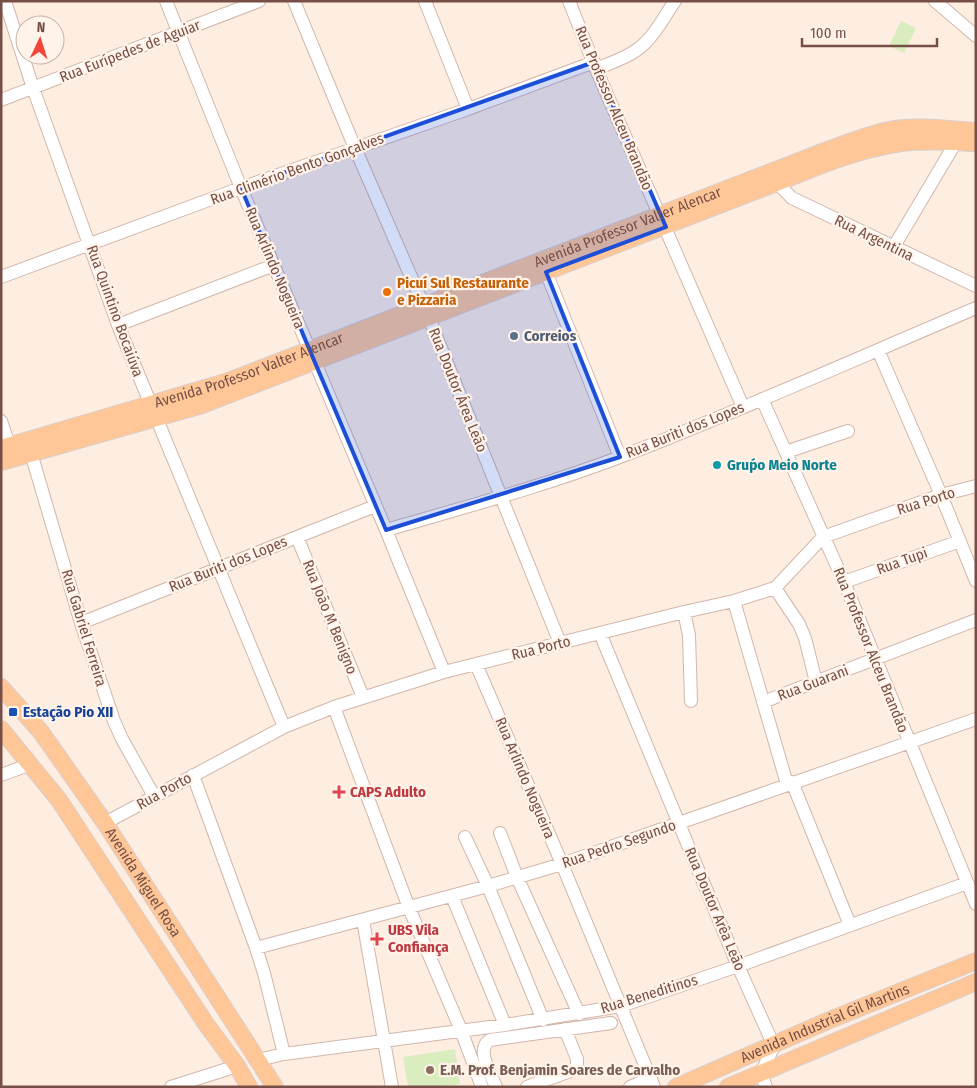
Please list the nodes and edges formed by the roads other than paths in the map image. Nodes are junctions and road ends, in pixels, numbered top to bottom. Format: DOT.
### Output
graph roads {
  1 [pos="5,1"];
  2 [pos="166,1"];
  3 [pos="259,1"];
  4 [pos="294,1"];
  5 [pos="425,1"];
  6 [pos="569,1"];
  7 [pos="674,1"];
  8 [pos="939,3"];
  9 [pos="178,33"];
  10 [pos="976,36"];
  11 [pos="595,66"];
  12 [pos="33,88"];
  13 [pos="1,100"];
  14 [pos="468,109"];
  15 [pos="976,131"];
  16 [pos="956,142"];
  17 [pos="976,143"];
  18 [pos="355,148"];
  19 [pos="774,178"];
  20 [pos="241,188"];
  21 [pos="663,220"];
  22 [pos="90,244"];
  23 [pos="893,248"];
  24 [pos="274,265"];
  25 [pos="546,272"];
  26 [pos="1,277"];
  27 [pos="976,286"];
  28 [pos="976,308"];
  29 [pos="426,312"];
  30 [pos="118,325"];
  31 [pos="878,350"];
  32 [pos="312,356"];
  33 [pos="762,399"];
  34 [pos="743,407"];
  35 [pos="153,411"];
  36 [pos="1,420"];
  37 [pos="848,431"];
  38 [pos="786,452"];
  39 [pos="31,453"];
  40 [pos="6,454"];
  41 [pos="620,457"];
  42 [pos="976,486"];
  43 [pos="941,495"];
  44 [pos="501,497"];
  45 [pos="375,506"];
  46 [pos="386,530"];
  47 [pos="297,537"];
  48 [pos="824,537"];
  49 [pos="960,541"];
  50 [pos="220,567"];
  51 [pos="976,581"];
  52 [pos="844,582"];
  53 [pos="775,588"];
  54 [pos="734,601"];
  55 [pos="684,612"];
  56 [pos="976,620"];
  57 [pos="81,623"];
  58 [pos="600,633"];
  59 [pos="560,643"];
  60 [pos="875,659"];
  61 [pos="476,664"];
  62 [pos="444,672"];
  63 [pos="816,682"];
  64 [pos="1,687"];
  65 [pos="363,697"];
  66 [pos="691,701"];
  67 [pos="763,702"];
  68 [pos="334,706"];
  69 [pos="976,719"];
  70 [pos="284,727"];
  71 [pos="1,729"];
  72 [pos="910,743"];
  73 [pos="31,764"];
  74 [pos="193,775"];
  75 [pos="1,776"];
  76 [pos="790,783"];
  77 [pos="154,796"];
  78 [pos="105,823"];
  79 [pos="679,824"];
  80 [pos="500,833"];
  81 [pos="465,837"];
  82 [pos="562,864"];
  83 [pos="517,877"];
  84 [pos="967,883"];
  85 [pos="488,886"];
  86 [pos="452,896"];
  87 [pos="976,904"];
  88 [pos="409,908"];
  89 [pos="363,920"];
  90 [pos="850,925"];
  91 [pos="256,948"];
  92 [pos="976,961"];
  93 [pos="738,966"];
  94 [pos="976,982"];
  95 [pos="621,1006"];
  96 [pos="579,1014"];
  97 [pos="543,1020"];
  98 [pos="611,1023"];
  99 [pos="505,1025"];
  100 [pos="461,1030"];
  101 [pos="565,1030"];
  102 [pos="385,1041"];
  103 [pos="774,1046"];
  104 [pos="284,1054"];
  105 [pos="258,1060"];
  106 [pos="237,1066"];
  107 [pos="763,1080"];
  108 [pos="653,1082"];
  109 [pos="731,1086"];
  110 [pos="171,1087"];
  111 [pos="249,1087"];
  112 [pos="275,1087"];
  113 [pos="392,1087"];
  114 [pos="482,1087"];
  115 [pos="496,1087"];
  116 [pos="527,1087"];
  117 [pos="630,1087"];
  118 [pos="676,1087"];
  1 -- 12 [label="street, Rua Quintino Bocaiúva"];
  2 -- 9 [label="street, Rua Arlindo Nogueira"];
  3 -- 9 [label="street, Rua Eurípedes de Aguiar"];
  4 -- 18 [label="street, Rua Doutor Área Leão"];
  5 -- 14 [label="street"];
  6 -- 11 [label="street, Rua Professor Alceu Brandão"];
  7 -- 11 [label="street, Rua Climério Bento Gonçalves"];
  8 -- 10 [label="street"];
  9 -- 12 [label="street, Rua Eurípedes de Aguiar"];
  9 -- 20 [label="street, Rua Arlindo Nogueira"];
  11 -- 14 [label="street, Rua Climério Bento Gonçalves"];
  11 -- 21 [label="street, Rua Professor Alceu Brandão"];
  12 -- 13 [label="street, Rua Eurípedes de Aguiar"];
  12 -- 22 [label="street, Rua Quintino Bocaiúva"];
  14 -- 18 [label="street, Rua Climério Bento Gonçalves"];
  15 -- 19 [label="main road, Avenida Professor Valter Alencar"];
  16 -- 17 [label="main road, Avenida Professor Valter Alencar"];
  16 -- 19 [label="main road, Avenida Professor Valter Alencar"];
  16 -- 23 [label="street"];
  18 -- 20 [label="street, Rua Climério Bento Gonçalves"];
  18 -- 29 [label="street, Rua Doutor Área Leão"];
  19 -- 21 [label="main road, Avenida Professor Valter Alencar"];
  19 -- 23 [label="street, Rua Argentina"];
  20 -- 22 [label="street, Rua Climério Bento Gonçalves"];
  20 -- 24 [label="street, Rua Arlindo Nogueira"];
  21 -- 25 [label="main road, Avenida Professor Valter Alencar"];
  21 -- 29 [label="main road, Avenida Professor Valter Alencar"];
  21 -- 34 [label="street, Rua Professor Alceu Brandão"];
  22 -- 26 [label="street, Rua Climério Bento Gonçalves"];
  22 -- 30 [label="street, Rua Quintino Bocaiúva"];
  23 -- 27 [label="street, Rua Argentina"];
  24 -- 30 [label="street"];
  24 -- 32 [label="street, Rua Arlindo Nogueira"];
  25 -- 29 [label="main road, Avenida Professor Valter Alencar"];
  25 -- 41 [label="street"];
  28 -- 31 [label="street, Rua Buriti dos Lopes"];
  29 -- 32 [label="main road, Avenida Professor Valter Alencar"];
  29 -- 44 [label="street, Rua Doutor Área Leão"];
  30 -- 35 [label="street, Rua Quintino Bocaiúva"];
  31 -- 33 [label="street, Rua Buriti dos Lopes"];
  31 -- 43 [label="street"];
  32 -- 35 [label="main road, Avenida Professor Valter Alencar"];
  32 -- 45 [label="street, Rua Arlindo Nogueira"];
  33 -- 34 [label="street, Rua Buriti dos Lopes"];
  33 -- 38 [label="street, Rua Professor Alceu Brandão"];
  34 -- 41 [label="street, Rua Buriti dos Lopes"];
  35 -- 39 [label="main road, Avenida Professor Valter Alencar"];
  35 -- 40 [label="main road, Avenida Professor Valter Alencar"];
  35 -- 50 [label="street, Rua Quintino Bocaiúva"];
  36 -- 40 [label="street"];
  37 -- 38 [label="street"];
  38 -- 48 [label="street, Rua Professor Alceu Brandão"];
  39 -- 40 [label="main road, Avenida Professor Valter Alencar"];
  39 -- 57 [label="street, Rua Gabriel Ferreira"];
  41 -- 44 [label="street, Rua Buriti dos Lopes"];
  42 -- 43 [label="street, Rua Porto"];
  43 -- 48 [label="street, Rua Porto"];
  43 -- 49 [label="street"];
  44 -- 46 [label="street, Rua Buriti dos Lopes"];
  44 -- 59 [label="street, Rua Doutor Área Leão"];
  45 -- 46 [label="street, Rua Arlindo Nogueira"];
  45 -- 47 [label="street, Rua Buriti dos Lopes"];
  46 -- 62 [label="street, Rua Arlindo Nogueira"];
  47 -- 50 [label="street, Rua Buriti dos Lopes"];
  47 -- 65 [label="street, Rua João M Benigno"];
  48 -- 52 [label="street, Rua Professor Alceu Brandão"];
  48 -- 53 [label="street, Rua Porto"];
  49 -- 51 [label="street"];
  49 -- 52 [label="street, Rua Tupi"];
  50 -- 57 [label="street, Rua Buriti dos Lopes"];
  50 -- 70 [label="street, Rua Quintino Bocaiúva"];
  52 -- 60 [label="street, Rua Professor Alceu Brandão"];
  53 -- 54 [label="street, Rua Porto"];
  53 -- 63 [label="street"];
  54 -- 55 [label="street, Rua Porto"];
  54 -- 67 [label="street"];
  55 -- 58 [label="street, Rua Porto"];
  55 -- 66 [label="street"];
  56 -- 60 [label="street, Rua Guarani"];
  57 -- 77 [label="street, Rua Gabriel Ferreira"];
  58 -- 59 [label="street, Rua Porto"];
  58 -- 79 [label="street, Rua Doutor Arêa Leão"];
  59 -- 61 [label="street, Rua Porto"];
  60 -- 63 [label="street, Rua Guarani"];
  60 -- 72 [label="street, Rua Professor Alceu Brandão"];
  61 -- 62 [label="street, Rua Porto"];
  61 -- 82 [label="street, Rua Arlindo Nogueira"];
  62 -- 65 [label="street, Rua Porto"];
  63 -- 67 [label="street, Rua Guarani"];
  64 -- 78 [label="main road, Avenida Miguel Rosa"];
  65 -- 68 [label="street, Rua Porto"];
  67 -- 76 [label="street"];
  68 -- 70 [label="street, Rua Porto"];
  68 -- 88 [label="street"];
  69 -- 72 [label="street, Rua Pedro Segundo"];
  70 -- 74 [label="street, Rua Porto"];
  71 -- 73 [label="main road, Avenida Miguel Rosa"];
  72 -- 76 [label="street, Rua Pedro Segundo"];
  72 -- 84 [label="street, Rua Professor Alceu Brandão"];
  73 -- 75 [label="street"];
  73 -- 106 [label="main road, Avenida Miguel Rosa"];
  74 -- 77 [label="street, Rua Porto"];
  74 -- 91 [label="street"];
  76 -- 79 [label="street, Rua Pedro Segundo"];
  76 -- 90 [label="street"];
  77 -- 78 [label="street, Rua Porto"];
  78 -- 105 [label="main road, Avenida Miguel Rosa"];
  79 -- 82 [label="street, Rua Pedro Segundo"];
  79 -- 93 [label="street, Rua Doutor Arêa Leão"];
  80 -- 83 [label="street"];
  81 -- 85 [label="street"];
  82 -- 83 [label="street, Rua Pedro Segundo"];
  82 -- 95 [label="street, Rua Arlindo Nogueira"];
  83 -- 85 [label="street, Rua Pedro Segundo"];
  83 -- 96 [label="street"];
  84 -- 87 [label="street, Rua Professor Alceu Brandão"];
  84 -- 90 [label="street, Rua Beneditinos"];
  85 -- 86 [label="street, Rua Pedro Segundo"];
  85 -- 97 [label="street"];
  86 -- 88 [label="street, Rua Pedro Segundo"];
  86 -- 99 [label="street"];
  88 -- 89 [label="street, Rua Pedro Segundo"];
  88 -- 100 [label="street"];
  89 -- 91 [label="street, Rua Pedro Segundo"];
  89 -- 102 [label="street"];
  90 -- 93 [label="street, Rua Beneditinos"];
  91 -- 104 [label="street"];
  92 -- 103 [label="main road, Avenida Industrial Gil Martins"];
  93 -- 95 [label="street, Rua Beneditinos"];
  93 -- 103 [label="street, Rua Doutor Arêa Leão"];
  94 -- 107 [label="main road, Avenida Industrial Gil Martins"];
  95 -- 96 [label="street, Rua Beneditinos"];
  95 -- 108 [label="street, Rua Arlindo Nogueira"];
  96 -- 97 [label="street, Rua Beneditinos"];
  97 -- 99 [label="street, Rua Beneditinos"];
  98 -- 101 [label="street"];
  99 -- 100 [label="street, Rua Beneditinos"];
  100 -- 102 [label="street, Rua Beneditinos"];
  100 -- 114 [label="street"];
  101 -- 115 [label="street"];
  101 -- 116 [label="street"];
  102 -- 104 [label="street, Rua Beneditinos"];
  102 -- 113 [label="street"];
  103 -- 107 [label="street"];
  103 -- 118 [label="main road, Avenida Industrial Gil Martins"];
  104 -- 105 [label="street, Rua Beneditinos"];
  105 -- 112 [label="main road, Avenida Miguel Rosa"];
  106 -- 110 [label="street"];
  106 -- 111 [label="main road, Avenida Miguel Rosa"];
  107 -- 109 [label="main road, Avenida Industrial Gil Martins"];
  108 -- 117 [label="street"];
}
